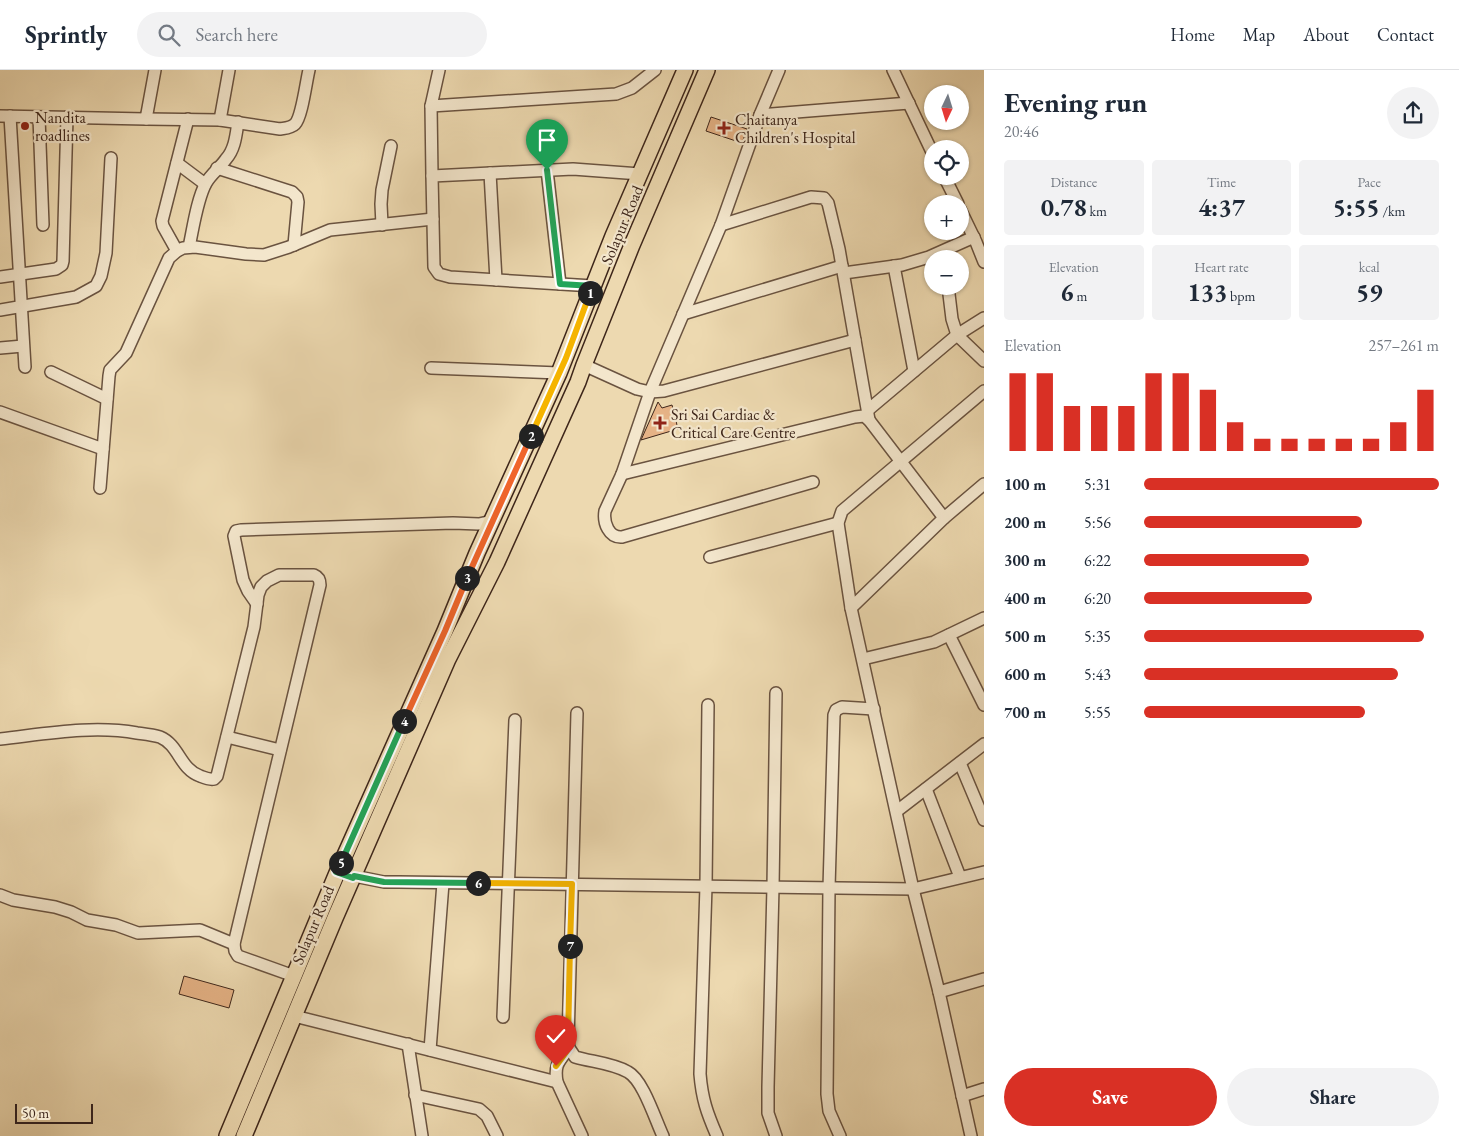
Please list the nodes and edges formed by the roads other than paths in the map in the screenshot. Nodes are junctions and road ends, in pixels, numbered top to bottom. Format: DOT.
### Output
graph roads {
  1 [pos="155,70"];
  2 [pos="229,70"];
  3 [pos="308,70"];
  4 [pos="439,70"];
  5 [pos="655,70"];
  6 [pos="684,70"];
  7 [pos="707,70"];
  8 [pos="779,70"];
  9 [pos="893,70"];
  10 [pos="909,103"];
  11 [pos="431,106"];
  12 [pos="760,115"];
  13 [pos="5,116"];
  14 [pos="39,116"];
  15 [pos="67,117"];
  16 [pos="146,119"];
  17 [pos="188,119"];
  18 [pos="220,120"];
  19 [pos="238,122"];
  20 [pos="926,140"];
  21 [pos="391,146"];
  22 [pos="111,158"];
  23 [pos="177,163"];
  24 [pos="217,168"];
  25 [pos="547,170"];
  26 [pos="490,173"];
  27 [pos="640,174"];
  28 [pos="432,176"];
  29 [pos="205,184"];
  30 [pos="433,219"];
  31 [pos="969,224"];
  32 [pos="43,225"];
  33 [pos="382,225"];
  34 [pos="721,225"];
  35 [pos="978,239"];
  36 [pos="294,245"];
  37 [pos="188,247"];
  38 [pos="954,250"];
  39 [pos="177,251"];
  40 [pos="924,258"];
  41 [pos="984,262"];
  42 [pos="894,266"];
  43 [pos="843,270"];
  44 [pos="19,274"];
  45 [pos="0,277"];
  46 [pos="496,280"];
  47 [pos="560,284"];
  48 [pos="593,286"];
  49 [pos="949,295"];
  50 [pos="21,306"];
  51 [pos="0,310"];
  52 [pos="683,314"];
  53 [pos="984,318"];
  54 [pos="958,335"];
  55 [pos="855,340"];
  56 [pos="23,346"];
  57 [pos="0,348"];
  58 [pos="984,361"];
  59 [pos="584,364"];
  60 [pos="25,367"];
  61 [pos="432,368"];
  62 [pos="914,371"];
  63 [pos="51,372"];
  64 [pos="559,374"];
  65 [pos="984,391"];
  66 [pos="650,392"];
  67 [pos="107,399"];
  68 [pos="0,412"];
  69 [pos="868,415"];
  70 [pos="103,449"];
  71 [pos="901,461"];
  72 [pos="622,474"];
  73 [pos="813,482"];
  74 [pos="984,484"];
  75 [pos="100,488"];
  76 [pos="944,518"];
  77 [pos="492,521"];
  78 [pos="838,523"];
  79 [pos="710,557"];
  80 [pos="851,608"];
  81 [pos="256,612"];
  82 [pos="984,618"];
  83 [pos="452,634"];
  84 [pos="949,636"];
  85 [pos="442,656"];
  86 [pos="863,659"];
  87 [pos="776,692"];
  88 [pos="708,705"];
  89 [pos="984,705"];
  90 [pos="874,708"];
  91 [pos="577,713"];
  92 [pos="515,720"];
  93 [pos="227,737"];
  94 [pos="0,739"];
  95 [pos="984,744"];
  96 [pos="280,750"];
  97 [pos="960,763"];
  98 [pos="926,789"];
  99 [pos="897,811"];
  100 [pos="983,812"];
  101 [pos="336,872"];
  102 [pos="984,872"];
  103 [pos="354,876"];
  104 [pos="960,877"];
  105 [pos="443,883"];
  106 [pos="508,884"];
  107 [pos="572,884"];
  108 [pos="706,886"];
  109 [pos="773,887"];
  110 [pos="829,888"];
  111 [pos="913,889"];
  112 [pos="0,895"];
  113 [pos="234,944"];
  114 [pos="294,976"];
  115 [pos="984,979"];
  116 [pos="939,992"];
  117 [pos="294,1016"];
  118 [pos="503,1017"];
  119 [pos="408,1044"];
  120 [pos="569,1048"];
  121 [pos="430,1050"];
  122 [pos="557,1082"];
  123 [pos="984,1089"];
  124 [pos="415,1095"];
  125 [pos="962,1096"];
  126 [pos="227,1136"];
  127 [pos="244,1136"];
  128 [pos="422,1136"];
  129 [pos="497,1136"];
  130 [pos="582,1136"];
  131 [pos="662,1136"];
  132 [pos="717,1136"];
  133 [pos="776,1136"];
  134 [pos="840,1136"];
  135 [pos="971,1136"];
  1 -- 16 [label="street"];
  2 -- 18 [label="street"];
  3 -- 19 [label="street"];
  4 -- 11 [label="street"];
  5 -- 11 [label="street"];
  6 -- 27 [label="main road, Solapur Road"];
  7 -- 59 [label="main road, Solapur Road"];
  8 -- 12 [label="street"];
  9 -- 10 [label="street"];
  10 -- 12 [label="street"];
  10 -- 20 [label="street"];
  11 -- 28 [label="street"];
  12 -- 34 [label="street"];
  13 -- 14 [label="street"];
  13 -- 44 [label="street"];
  14 -- 15 [label="street"];
  14 -- 32 [label="street"];
  15 -- 16 [label="street"];
  15 -- 44 [label="street"];
  16 -- 17 [label="street"];
  17 -- 18 [label="street"];
  17 -- 23 [label="street"];
  18 -- 19 [label="street"];
  19 -- 24 [label="street"];
  21 -- 33 [label="street"];
  22 -- 50 [label="street"];
  23 -- 29 [label="street"];
  23 -- 39 [label="street"];
  24 -- 29 [label="street"];
  24 -- 36 [label="street"];
  25 -- 26 [label="street"];
  25 -- 27 [label="street"];
  25 -- 47 [label="street"];
  26 -- 28 [label="street"];
  26 -- 46 [label="street"];
  27 -- 48 [label="main road, Solapur Road"];
  28 -- 30 [label="street"];
  29 -- 37 [label="street"];
  30 -- 33 [label="street"];
  30 -- 46 [label="street"];
  31 -- 35 [label="street"];
  33 -- 36 [label="street"];
  34 -- 43 [label="street"];
  34 -- 52 [label="street"];
  35 -- 38 [label="street"];
  35 -- 41 [label="street"];
  36 -- 37 [label="street"];
  37 -- 39 [label="street"];
  39 -- 67 [label="street"];
  40 -- 42 [label="street"];
  42 -- 43 [label="street"];
  42 -- 62 [label="street"];
  43 -- 52 [label="street"];
  43 -- 55 [label="street"];
  44 -- 45 [label="street"];
  44 -- 50 [label="street"];
  46 -- 47 [label="street"];
  47 -- 48 [label="street"];
  48 -- 64 [label="main road, Solapur Road"];
  49 -- 54 [label="street"];
  50 -- 51 [label="street"];
  50 -- 56 [label="street"];
  52 -- 66 [label="street"];
  53 -- 54 [label="street"];
  54 -- 58 [label="street"];
  54 -- 62 [label="street"];
  55 -- 66 [label="street"];
  55 -- 69 [label="street"];
  56 -- 57 [label="street"];
  56 -- 60 [label="street"];
  59 -- 66 [label="street"];
  59 -- 83 [label="main road, Solapur Road"];
  61 -- 64 [label="street"];
  62 -- 69 [label="street"];
  63 -- 67 [label="street"];
  64 -- 77 [label="main road, Solapur Road"];
  65 -- 71 [label="street"];
  66 -- 72 [label="street"];
  67 -- 70 [label="street"];
  68 -- 70 [label="street"];
  69 -- 71 [label="street"];
  69 -- 72 [label="street"];
  70 -- 75 [label="street"];
  71 -- 76 [label="street"];
  71 -- 78 [label="street"];
  72 -- 73 [label="street"];
  74 -- 76 [label="street"];
  76 -- 80 [label="street"];
  77 -- 81 [label="street"];
  77 -- 83 [label="main road, Solapur Road"];
  78 -- 79 [label="street"];
  78 -- 80 [label="street"];
  80 -- 86 [label="street"];
  81 -- 93 [label="street"];
  81 -- 96 [label="street"];
  82 -- 84 [label="street"];
  83 -- 85 [label="main road, Solapur Road"];
  84 -- 86 [label="street"];
  84 -- 89 [label="street"];
  85 -- 101 [label="main road, Solapur Road"];
  85 -- 103 [label="main road, Solapur Road"];
  86 -- 90 [label="street"];
  87 -- 109 [label="street"];
  88 -- 108 [label="street"];
  90 -- 99 [label="street"];
  90 -- 110 [label="street"];
  91 -- 107 [label="street"];
  92 -- 106 [label="street"];
  93 -- 94 [label="street"];
  93 -- 96 [label="street"];
  95 -- 97 [label="street"];
  96 -- 113 [label="street"];
  97 -- 98 [label="street"];
  97 -- 100 [label="street"];
  98 -- 99 [label="street"];
  98 -- 104 [label="street"];
  99 -- 111 [label="street"];
  101 -- 103 [label="street"];
  101 -- 114 [label="main road, Solapur Road"];
  102 -- 104 [label="street"];
  103 -- 105 [label="street"];
  103 -- 117 [label="main road, Solapur Road"];
  104 -- 111 [label="street"];
  105 -- 106 [label="street"];
  105 -- 121 [label="street"];
  106 -- 107 [label="street"];
  106 -- 118 [label="street"];
  107 -- 108 [label="street"];
  107 -- 120 [label="street"];
  108 -- 109 [label="street"];
  108 -- 132 [label="street"];
  109 -- 110 [label="street"];
  109 -- 133 [label="street"];
  110 -- 111 [label="street"];
  110 -- 134 [label="street"];
  111 -- 116 [label="street"];
  112 -- 113 [label="street"];
  113 -- 114 [label="street"];
  114 -- 126 [label="main road, Solapur Road"];
  115 -- 116 [label="street"];
  116 -- 125 [label="street"];
  117 -- 119 [label="street"];
  117 -- 127 [label="main road, Solapur Road"];
  119 -- 121 [label="street"];
  119 -- 124 [label="street"];
  120 -- 122 [label="street"];
  120 -- 131 [label="street"];
  121 -- 122 [label="street"];
  122 -- 130 [label="street"];
  123 -- 125 [label="street"];
  124 -- 128 [label="street"];
  124 -- 129 [label="street"];
  125 -- 135 [label="street"];
}
